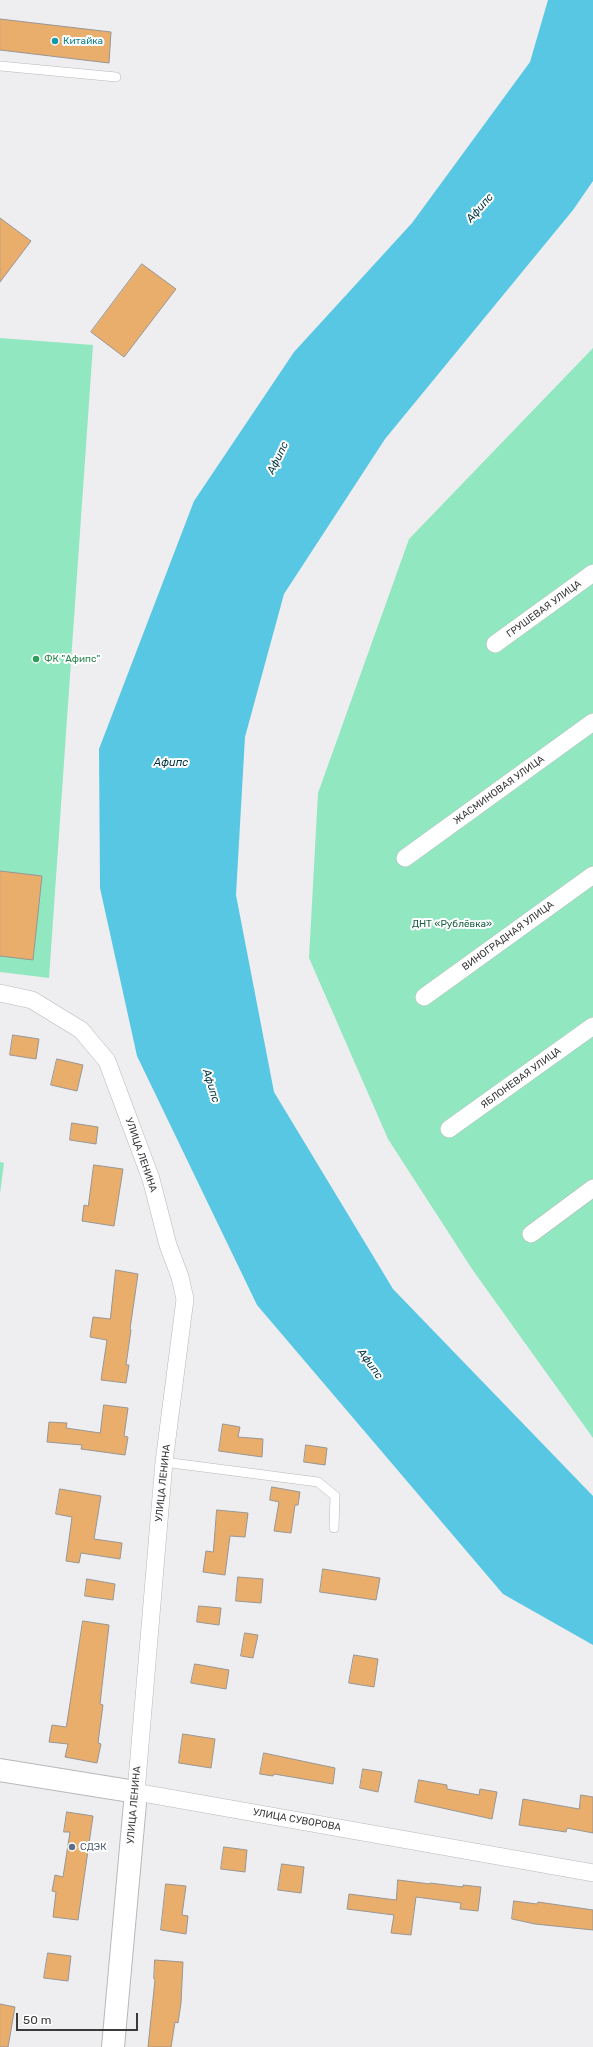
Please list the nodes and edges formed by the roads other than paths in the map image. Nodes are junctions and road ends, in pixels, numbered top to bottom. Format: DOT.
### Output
graph roads {
  1 [pos="0,66"];
  2 [pos="116,77"];
  3 [pos="593,573"];
  4 [pos="495,644"];
  5 [pos="593,722"];
  6 [pos="405,858"];
  7 [pos="593,875"];
  8 [pos="0,993"];
  9 [pos="424,997"];
  10 [pos="593,1026"];
  11 [pos="449,1129"];
  12 [pos="593,1188"];
  13 [pos="531,1234"];
  14 [pos="164,1462"];
  15 [pos="334,1528"];
  16 [pos="0,1770"];
  17 [pos="136,1792"];
  18 [pos="593,1873"];
  19 [pos="113,2047"];
  1 -- 2 [label="lane"];
  3 -- 4 [label="street, ГРУШЕВАЯ УЛИЦА"];
  5 -- 6 [label="street, ЖАСМИНОВАЯ УЛИЦА"];
  7 -- 9 [label="street, ВИНОГРАДНАЯ УЛИЦА"];
  8 -- 14 [label="street, УЛИЦА ЛЕНИНА"];
  10 -- 11 [label="street, ЯБЛОНЕВАЯ УЛИЦА"];
  12 -- 13 [label="street"];
  14 -- 15 [label="lane"];
  14 -- 17 [label="street, УЛИЦА ЛЕНИНА"];
  16 -- 17 [label="street, УЛИЦА СУВОРОВА"];
  17 -- 18 [label="street, УЛИЦА СУВОРОВА"];
  17 -- 19 [label="street, УЛИЦА ЛЕНИНА"];
}
